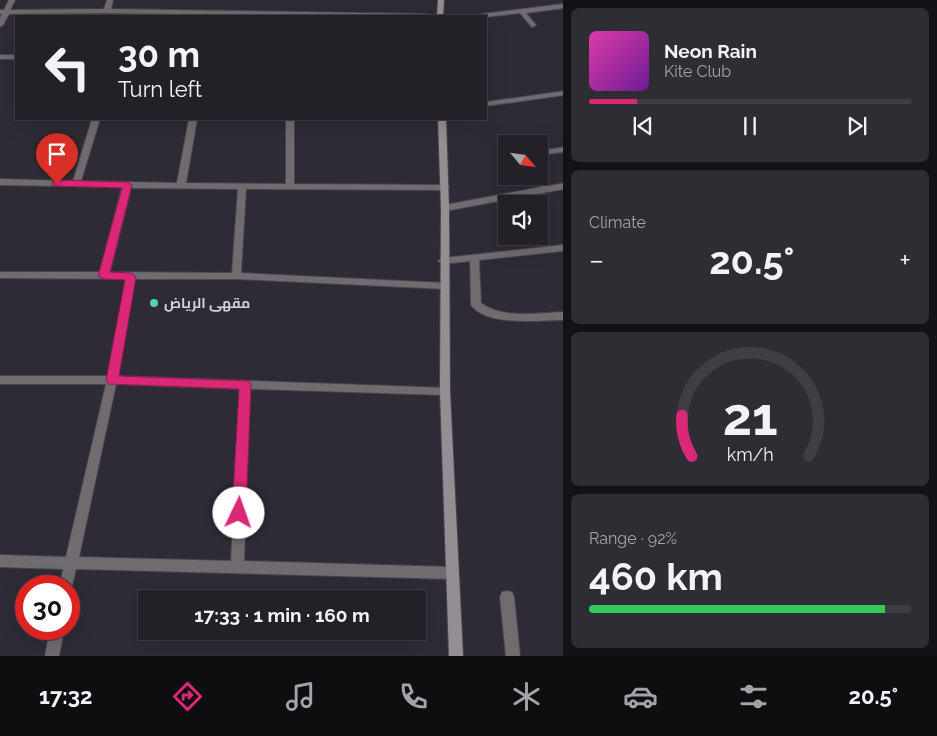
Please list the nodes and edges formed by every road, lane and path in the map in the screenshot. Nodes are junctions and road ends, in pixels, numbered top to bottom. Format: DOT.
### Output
graph roads {
  1 [pos="12,0"];
  2 [pos="110,0"];
  3 [pos="441,0"];
  4 [pos="563,6"];
  5 [pos="107,11"];
  6 [pos="3,12"];
  7 [pos="522,12"];
  8 [pos="214,14"];
  9 [pos="320,15"];
  10 [pos="440,15"];
  11 [pos="487,16"];
  12 [pos="533,24"];
  13 [pos="0,25"];
  14 [pos="0,57"];
  15 [pos="15,57"];
  16 [pos="563,93"];
  17 [pos="487,104"];
  18 [pos="96,120"];
  19 [pos="193,120"];
  20 [pos="290,120"];
  21 [pos="442,120"];
  22 [pos="563,149"];
  23 [pos="548,152"];
  24 [pos="0,182"];
  25 [pos="76,184"];
  26 [pos="127,185"];
  27 [pos="543,185"];
  28 [pos="182,186"];
  29 [pos="242,186"];
  30 [pos="290,186"];
  31 [pos="563,186"];
  32 [pos="445,187"];
  33 [pos="546,189"];
  34 [pos="445,208"];
  35 [pos="563,248"];
  36 [pos="474,258"];
  37 [pos="443,262"];
  38 [pos="0,275"];
  39 [pos="104,276"];
  40 [pos="236,276"];
  41 [pos="131,277"];
  42 [pos="445,286"];
  43 [pos="563,316"];
  44 [pos="0,380"];
  45 [pos="112,380"];
  46 [pos="245,384"];
  47 [pos="445,391"];
  48 [pos="0,561"];
  49 [pos="71,563"];
  50 [pos="236,568"];
  51 [pos="452,573"];
  52 [pos="68,575"];
  53 [pos="507,597"];
  54 [pos="56,640"];
  55 [pos="52,656"];
  56 [pos="456,656"];
  57 [pos="513,656"];
  1 -- 6 [label="street"];
  2 -- 5 [label="street"];
  3 -- 10 [label="street"];
  4 -- 7 [label="street"];
  5 -- 6 [label="street"];
  5 -- 8 [label="street"];
  6 -- 13 [label="street"];
  7 -- 11 [label="street"];
  7 -- 12 [label="street"];
  8 -- 9 [label="street"];
  14 -- 15 [label="street"];
  16 -- 17 [label="street"];
  18 -- 25 [label="street"];
  19 -- 28 [label="street"];
  20 -- 30 [label="street"];
  21 -- 32 [label="street"];
  22 -- 23 [label="street"];
  24 -- 25 [label="street"];
  25 -- 26 [label="street"];
  26 -- 28 [label="street"];
  26 -- 39 [label="street"];
  27 -- 33 [label="street"];
  28 -- 29 [label="street"];
  29 -- 30 [label="street"];
  29 -- 40 [label="street"];
  30 -- 32 [label="street"];
  31 -- 33 [label="street"];
  32 -- 34 [label="street"];
  33 -- 34 [label="street"];
  34 -- 37 [label="street"];
  35 -- 36 [label="street"];
  36 -- 37 [label="street"];
  36 -- 43 [label="street"];
  37 -- 42 [label="street"];
  38 -- 39 [label="street"];
  39 -- 41 [label="street"];
  40 -- 41 [label="street"];
  40 -- 42 [label="street"];
  41 -- 45 [label="street"];
  42 -- 47 [label="street"];
  44 -- 45 [label="street"];
  45 -- 46 [label="street"];
  45 -- 49 [label="street"];
  46 -- 47 [label="street"];
  46 -- 50 [label="street"];
  47 -- 51 [label="street"];
  48 -- 49 [label="street"];
  49 -- 50 [label="street"];
  49 -- 52 [label="street"];
  50 -- 51 [label="street"];
  51 -- 56 [label="street"];
  53 -- 57 [label="street"];
  54 -- 55 [label="street"];
}
